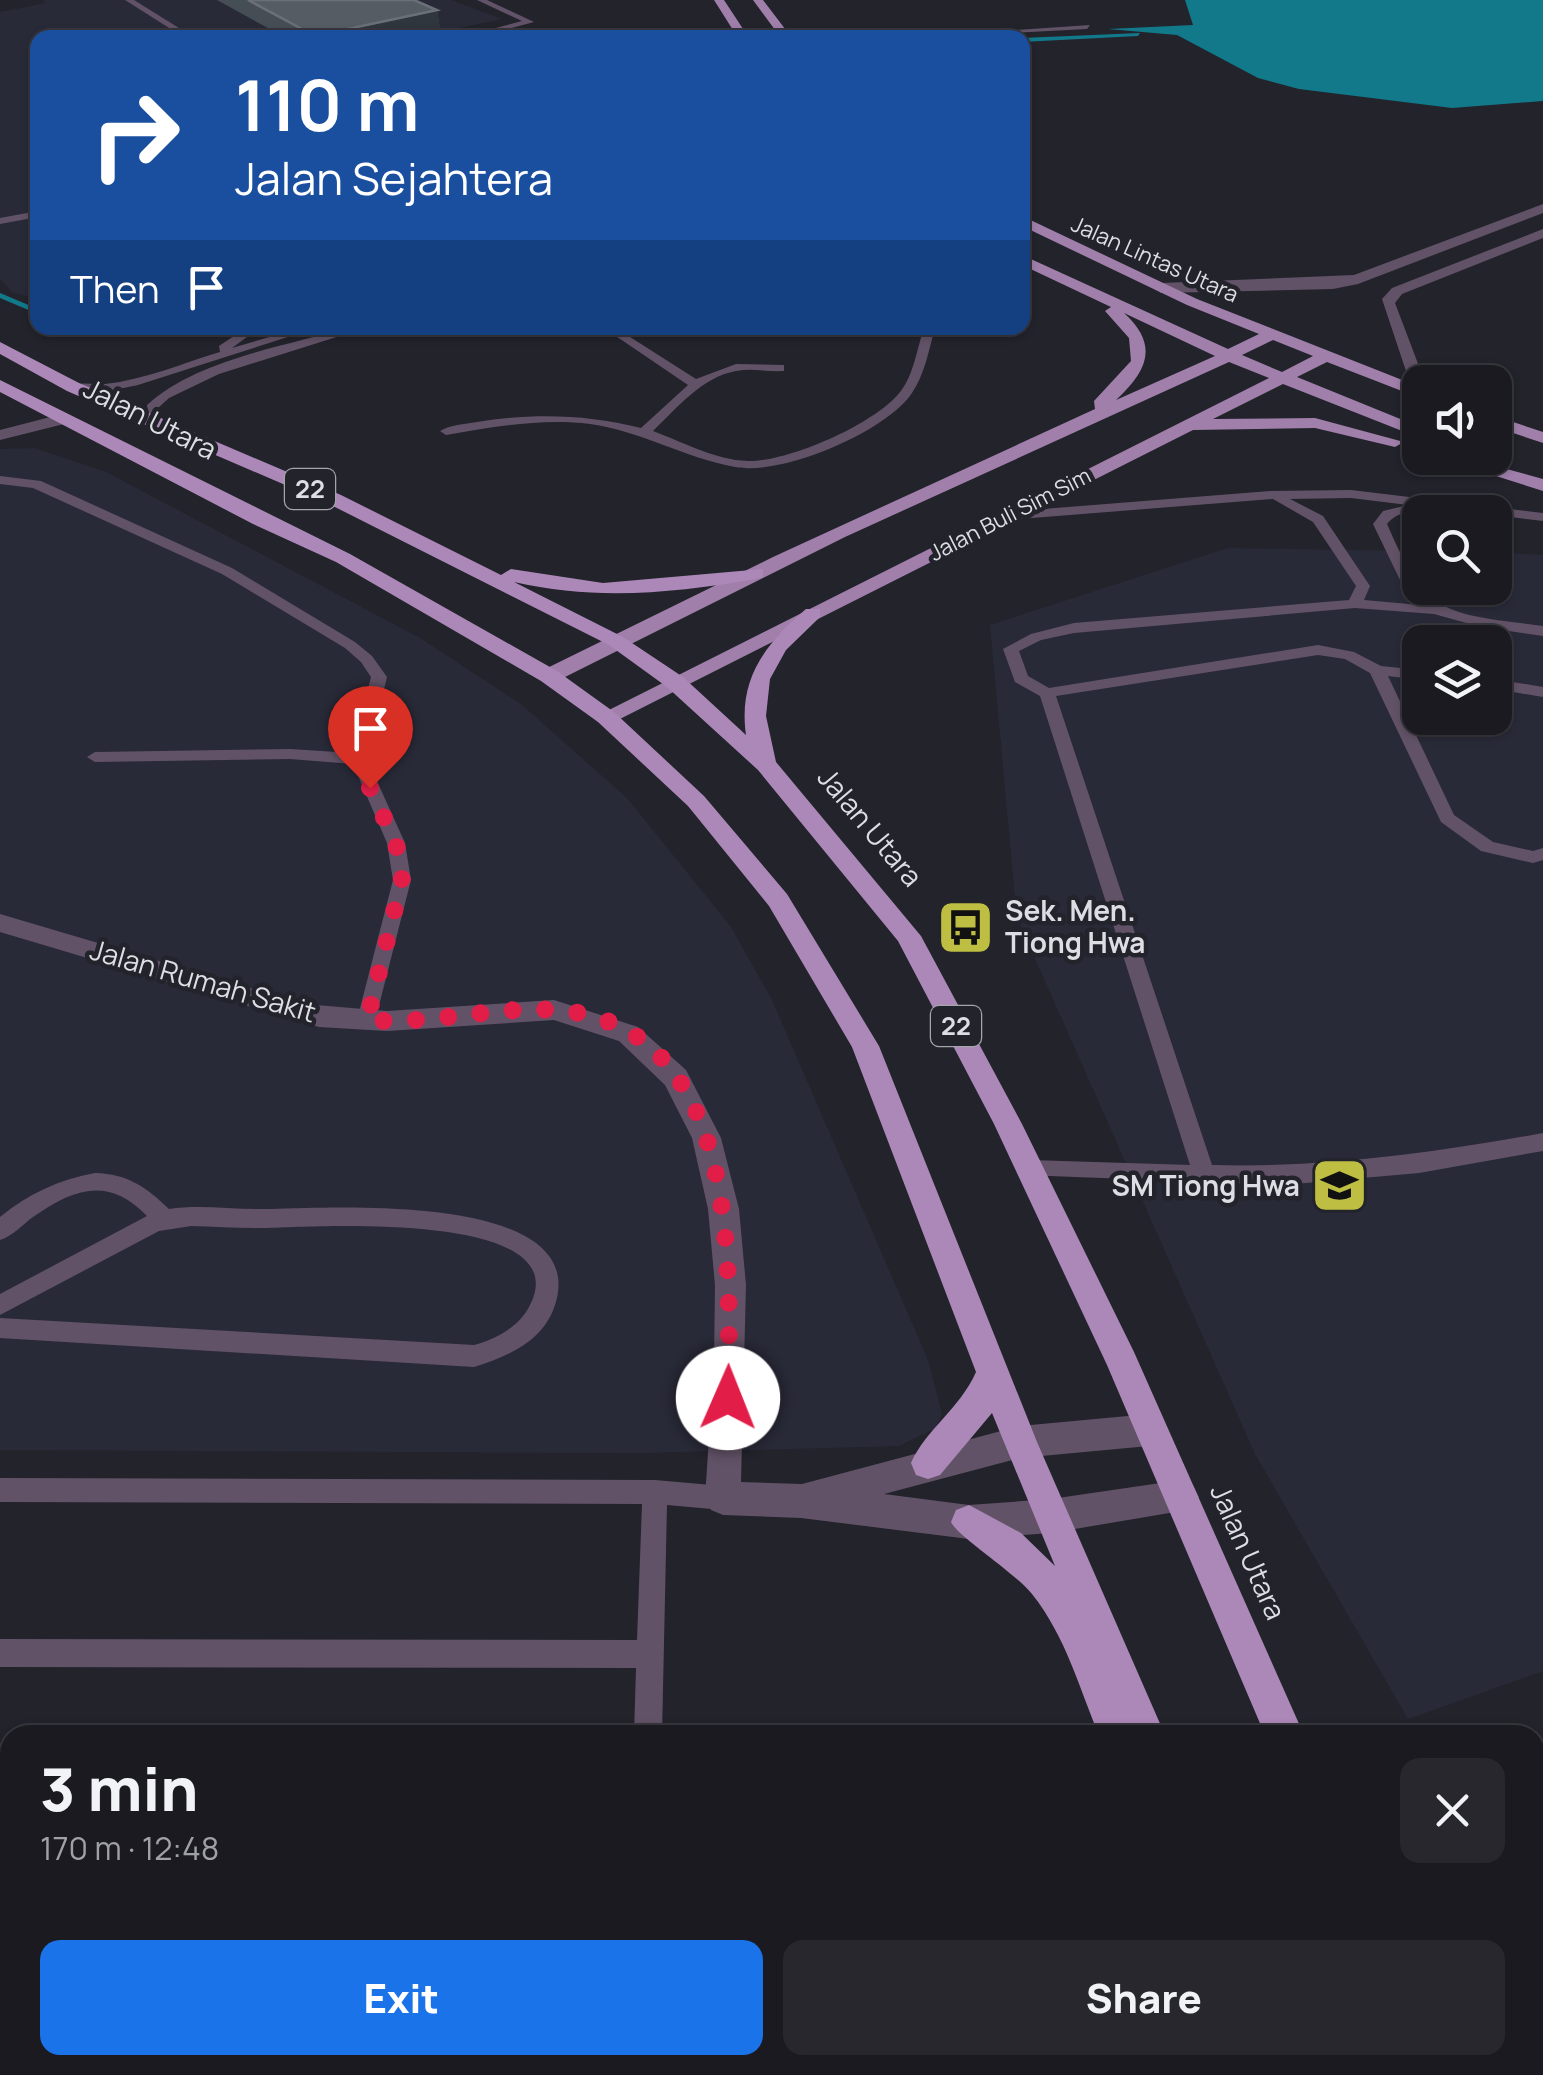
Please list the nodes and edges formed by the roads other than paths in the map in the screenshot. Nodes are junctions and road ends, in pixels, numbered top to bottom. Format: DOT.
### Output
graph roads {
  1 [pos="129,0"];
  2 [pos="481,0"];
  3 [pos="719,0"];
  4 [pos="758,0"];
  5 [pos="1088,27"];
  6 [pos="179,30"];
  7 [pos="494,30"];
  8 [pos="739,30"];
  9 [pos="781,30"];
  10 [pos="1030,31"];
  11 [pos="1543,208"];
  12 [pos="30,215"];
  13 [pos="0,221"];
  14 [pos="1030,224"];
  15 [pos="1543,233"];
  16 [pos="1030,263"];
  17 [pos="1070,284"];
  18 [pos="1161,288"];
  19 [pos="1270,334"];
  20 [pos="244,335"];
  21 [pos="285,335"];
  22 [pos="336,335"];
  23 [pos="620,335"];
  24 [pos="927,335"];
  25 [pos="0,346"];
  26 [pos="218,354"];
  27 [pos="1229,356"];
  28 [pos="1326,356"];
  29 [pos="1410,365"];
  30 [pos="780,368"];
  31 [pos="1280,378"];
  32 [pos="695,384"];
  33 [pos="0,385"];
  34 [pos="1402,385"];
  35 [pos="73,387"];
  36 [pos="62,419"];
  37 [pos="156,422"];
  38 [pos="1080,422"];
  39 [pos="1185,426"];
  40 [pos="1402,426"];
  41 [pos="1512,427"];
  42 [pos="446,432"];
  43 [pos="644,432"];
  44 [pos="0,434"];
  45 [pos="1543,438"];
  46 [pos="1402,444"];
  47 [pos="1512,465"];
  48 [pos="1508,475"];
  49 [pos="1543,475"];
  50 [pos="3,485"];
  51 [pos="1543,485"];
  52 [pos="1270,495"];
  53 [pos="1402,499"];
  54 [pos="356,510"];
  55 [pos="1402,510"];
  56 [pos="1512,513"];
  57 [pos="1004,516"];
  58 [pos="1543,517"];
  59 [pos="331,553"];
  60 [pos="452,558"];
  61 [pos="1402,567"];
  62 [pos="756,573"];
  63 [pos="1355,604"];
  64 [pos="1426,605"];
  65 [pos="1432,610"];
  66 [pos="812,612"];
  67 [pos="1543,631"];
  68 [pos="616,641"];
  69 [pos="1378,670"];
  70 [pos="1402,673"];
  71 [pos="549,676"];
  72 [pos="675,682"];
  73 [pos="1512,687"];
  74 [pos="1543,692"];
  75 [pos="1047,693"];
  76 [pos="606,717"];
  77 [pos="95,757"];
  78 [pos="359,759"];
  79 [pos="766,766"];
  80 [pos="1543,854"];
  81 [pos="0,923"];
  82 [pos="367,1020"];
  83 [pos="1543,1142"];
  84 [pos="1030,1169"];
  85 [pos="1204,1174"];
  86 [pos="164,1219"];
  87 [pos="0,1231"];
  88 [pos="0,1305"];
  89 [pos="0,1328"];
  90 [pos="993,1372"];
  91 [pos="1149,1430"];
  92 [pos="1020,1442"];
  93 [pos="928,1463"];
  94 [pos="0,1490"];
  95 [pos="655,1492"];
  96 [pos="1181,1497"];
  97 [pos="723,1498"];
  98 [pos="801,1500"];
  99 [pos="1051,1516"];
  100 [pos="969,1522"];
  101 [pos="0,1653"];
  102 [pos="650,1654"];
  103 [pos="648,1725"];
  104 [pos="1115,1725"];
  105 [pos="1142,1725"];
  106 [pos="1281,1725"];
  1 -- 6 [label="lane"];
  2 -- 7 [label="lane"];
  3 -- 8 [label="main road"];
  4 -- 9 [label="main road"];
  5 -- 10 [label="lane"];
  11 -- 18 [label="street"];
  12 -- 13 [label="lane"];
  14 -- 18 [label="main road, Jalan Lintas Utara"];
  15 -- 29 [label="street"];
  16 -- 17 [label="main road"];
  17 -- 27 [label="main road"];
  17 -- 38 [label="main road"];
  18 -- 19 [label="main road, Jalan Lintas Utara"];
  19 -- 27 [label="main road, Jalan Buli Sim Sim"];
  19 -- 28 [label="main road"];
  20 -- 26 [label="lane"];
  21 -- 26 [label="lane"];
  22 -- 37 [label="lane"];
  23 -- 32 [label="lane"];
  24 -- 43 [label="lane"];
  25 -- 35 [label="highway, Jalan Utara / 22"];
  26 -- 35 [label="lane"];
  27 -- 31 [label="main road"];
  27 -- 38 [label="main road, Jalan Buli Sim Sim"];
  28 -- 31 [label="main road, Jalan Buli Sim Sim"];
  28 -- 34 [label="main road"];
  30 -- 32 [label="lane"];
  31 -- 39 [label="main road, Jalan Buli Sim Sim"];
  31 -- 40 [label="main road"];
  32 -- 43 [label="lane"];
  33 -- 36 [label="highway, Jalan Utara / 22"];
  35 -- 37 [label="highway, Jalan Utara / 22"];
  36 -- 44 [label="street"];
  36 -- 59 [label="highway, Jalan Utara / 22"];
  37 -- 54 [label="highway, Jalan Utara / 22"];
  38 -- 62 [label="main road, Jalan Buli Sim Sim"];
  39 -- 46 [label="main road"];
  39 -- 57 [label="main road, Jalan Buli Sim Sim"];
  41 -- 45 [label="main road"];
  42 -- 43 [label="lane"];
  47 -- 49 [label="main road"];
  48 -- 51 [label="main road"];
  50 -- 78 [label="lane"];
  52 -- 53 [label="lane"];
  52 -- 57 [label="lane"];
  52 -- 63 [label="lane"];
  54 -- 59 [label="highway"];
  54 -- 60 [label="highway, Jalan Utara / 22"];
  55 -- 61 [label="lane"];
  56 -- 58 [label="lane"];
  57 -- 66 [label="main road, Jalan Buli Sim Sim"];
  59 -- 71 [label="highway, Jalan Utara / 22"];
  60 -- 62 [label="highway"];
  60 -- 68 [label="highway, Jalan Utara / 22"];
  62 -- 68 [label="main road, Jalan Buli Sim Sim"];
  63 -- 65 [label="lane"];
  63 -- 75 [label="lane"];
  64 -- 65 [label="lane"];
  65 -- 67 [label="lane"];
  66 -- 72 [label="main road, Jalan Buli Sim Sim"];
  66 -- 79 [label="highway"];
  68 -- 71 [label="main road, Jalan Buli Sim Sim"];
  68 -- 72 [label="highway, Jalan Utara / 22"];
  69 -- 70 [label="lane"];
  69 -- 75 [label="lane"];
  69 -- 80 [label="lane"];
  71 -- 76 [label="highway, Jalan Utara / 22"];
  72 -- 76 [label="main road, Jalan Buli Sim Sim"];
  72 -- 79 [label="highway, Jalan Utara / 22"];
  73 -- 74 [label="lane"];
  75 -- 85 [label="lane"];
  76 -- 90 [label="highway, Jalan Utara / 22"];
  77 -- 78 [label="lane"];
  78 -- 82 [label="lane"];
  79 -- 84 [label="highway, Jalan Utara / 22"];
  81 -- 82 [label="street, Jalan Rumah Sakit"];
  82 -- 97 [label="street, Jalan Rumah Sakit"];
  83 -- 85 [label="lane"];
  84 -- 85 [label="lane"];
  84 -- 91 [label="highway, Jalan Utara / 22"];
  86 -- 87 [label="lane"];
  86 -- 88 [label="lane"];
  86 -- 89 [label="lane"];
  90 -- 92 [label="highway, Jalan Utara / 22"];
  90 -- 93 [label="highway"];
  91 -- 92 [label="street"];
  91 -- 96 [label="highway, Jalan Utara / 22"];
  92 -- 93 [label="street"];
  92 -- 99 [label="highway, Jalan Utara / 22"];
  93 -- 98 [label="street"];
  94 -- 95 [label="lane"];
  95 -- 97 [label="lane"];
  95 -- 102 [label="lane"];
  96 -- 99 [label="street"];
  96 -- 106 [label="highway, Jalan Utara / 22"];
  97 -- 98 [label="street"];
  98 -- 100 [label="street"];
  99 -- 100 [label="street"];
  99 -- 105 [label="highway, Jalan Utara / 22"];
  100 -- 104 [label="highway"];
  101 -- 102 [label="lane"];
  102 -- 103 [label="lane"];
}
